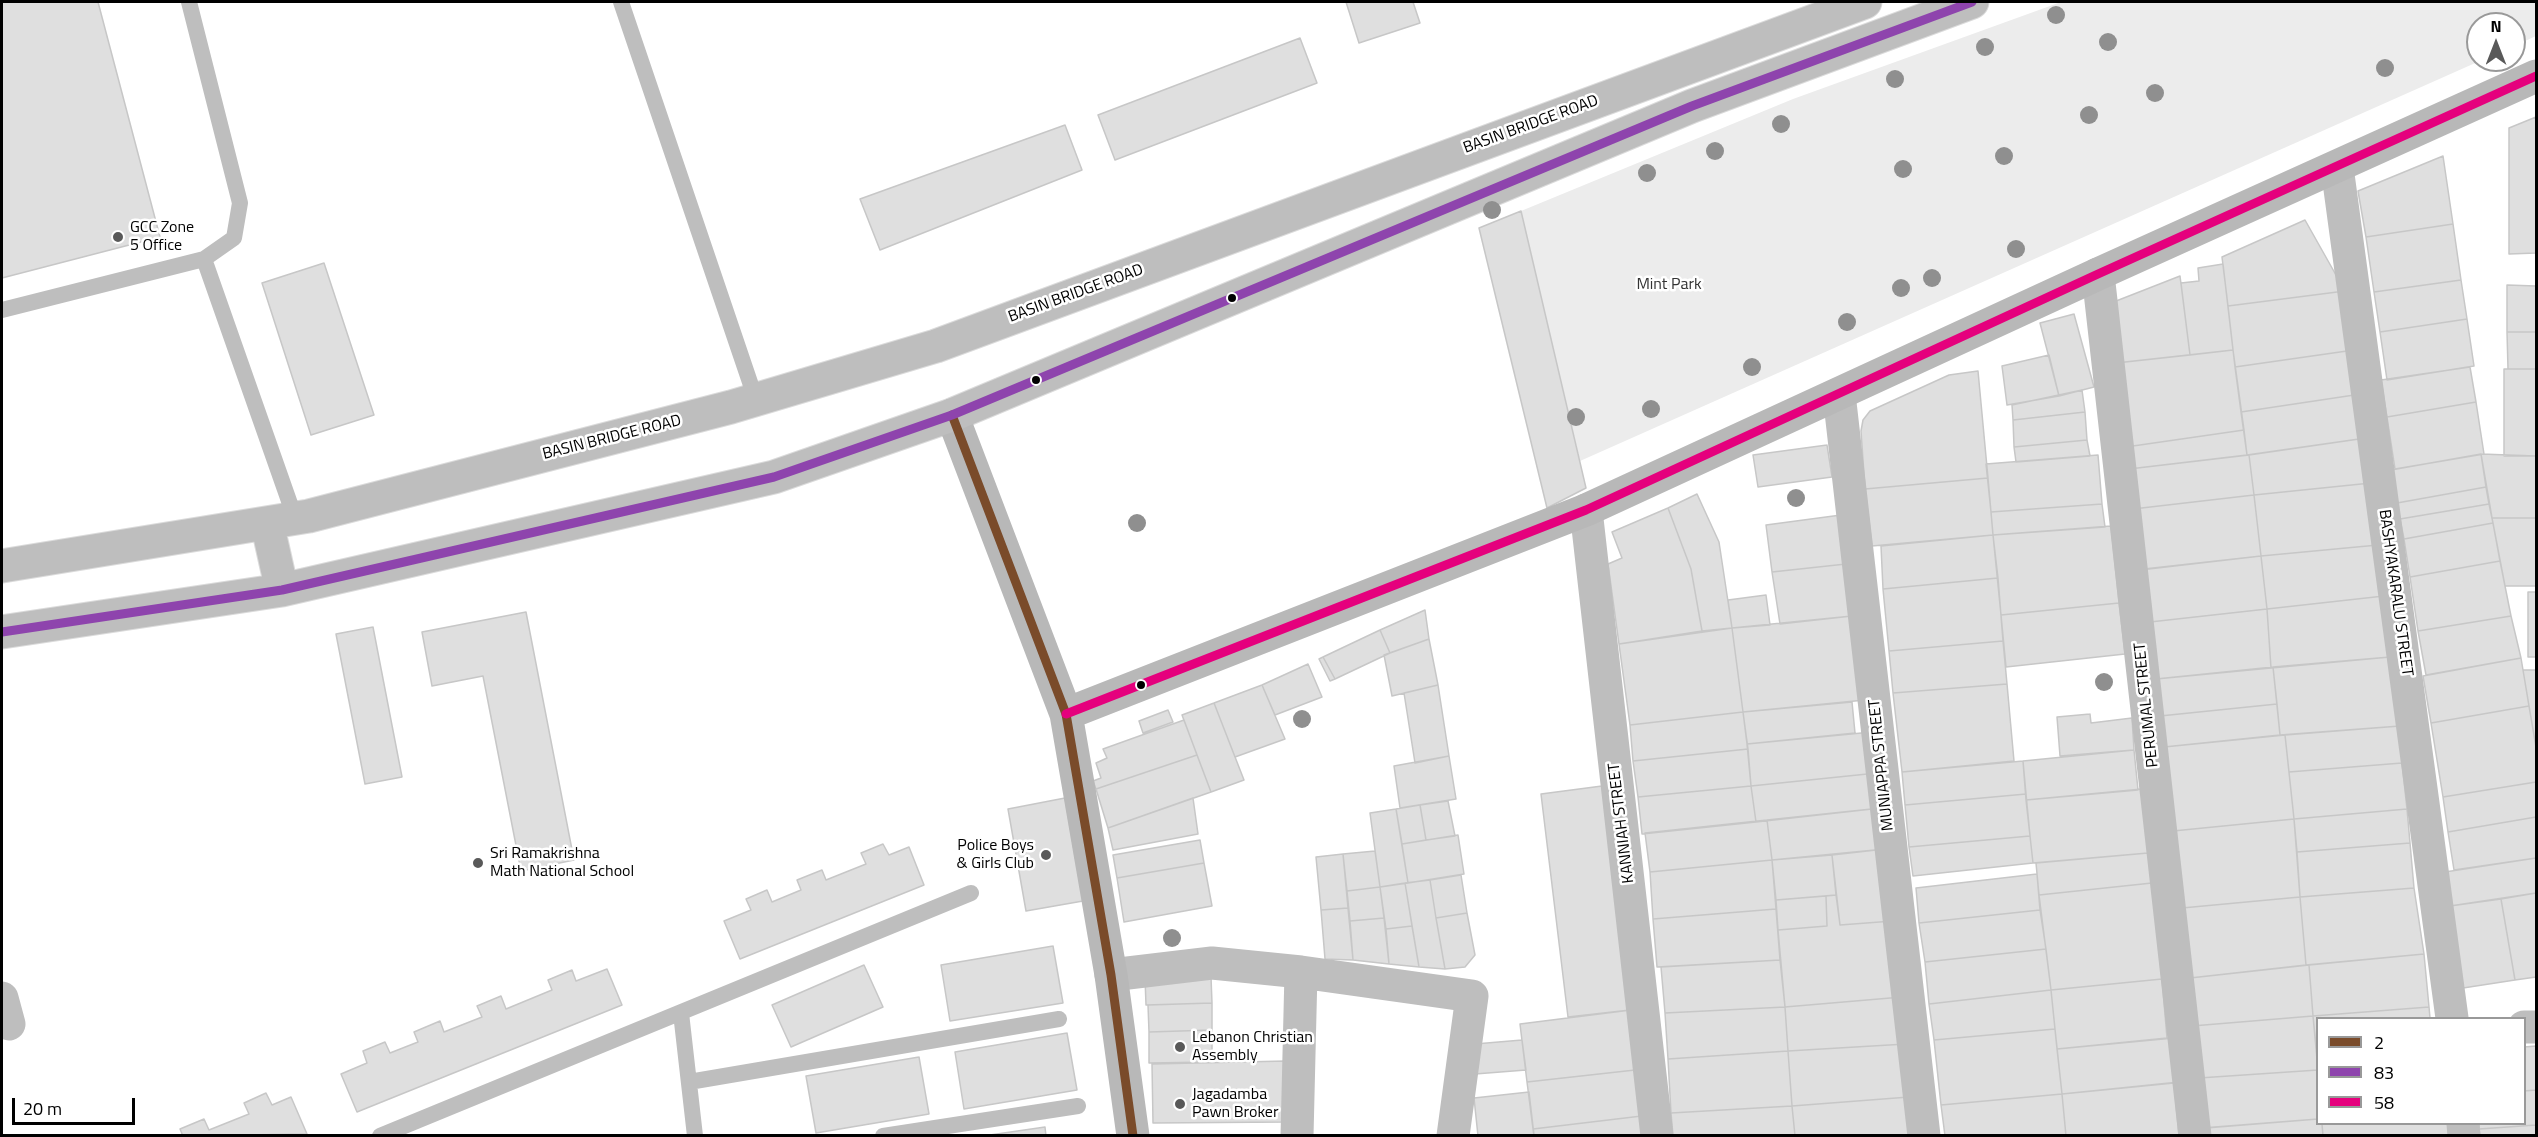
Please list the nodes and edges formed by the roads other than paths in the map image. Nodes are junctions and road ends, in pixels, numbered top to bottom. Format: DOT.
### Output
graph roads {
  1 [pos="189,2"];
  2 [pos="621,2"];
  3 [pos="1864,2"];
  4 [pos="1972,2"];
  5 [pos="2536,76"];
  6 [pos="2337,167"];
  7 [pos="204,259"];
  8 [pos="2098,274"];
  9 [pos="2,310"];
  10 [pos="1839,394"];
  11 [pos="756,400"];
  12 [pos="952,416"];
  13 [pos="1586,510"];
  14 [pos="281,520"];
  15 [pos="2,566"];
  16 [pos="282,590"];
  17 [pos="2,632"];
  18 [pos="1066,714"];
  19 [pos="971,893"];
  20 [pos="1301,972"];
  21 [pos="1111,975"];
  22 [pos="681,1013"];
  23 [pos="2452,1017"];
  24 [pos="1059,1019"];
  25 [pos="689,1083"];
  26 [pos="1078,1106"];
  27 [pos="380,1136"];
  28 [pos="695,1136"];
  29 [pos="883,1136"];
  30 [pos="1133,1136"];
  31 [pos="1297,1136"];
  32 [pos="1453,1136"];
  33 [pos="1657,1136"];
  34 [pos="1924,1136"];
  35 [pos="2195,1136"];
  1 -- 7 [label="lane"];
  2 -- 11 [label="lane"];
  3 -- 11 [label="main road, BASIN BRIDGE ROAD"];
  4 -- 12 [label="main road"];
  5 -- 6 [label="main road"];
  6 -- 8 [label="main road"];
  6 -- 23 [label="main road, BASHYAKARALU STREET"];
  7 -- 9 [label="lane"];
  7 -- 14 [label="lane"];
  8 -- 10 [label="main road"];
  8 -- 35 [label="main road, PERUMAL STREET"];
  10 -- 13 [label="main road"];
  10 -- 34 [label="main road, MUNIAPPA STREET"];
  11 -- 14 [label="main road, BASIN BRIDGE ROAD"];
  12 -- 16 [label="main road"];
  12 -- 18 [label="main road"];
  13 -- 18 [label="main road"];
  13 -- 33 [label="main road, KANNIAH STREET"];
  14 -- 15 [label="main road, BASIN BRIDGE ROAD"];
  14 -- 16 [label="main road"];
  16 -- 17 [label="main road"];
  18 -- 21 [label="main road"];
  19 -- 22 [label="lane"];
  20 -- 21 [label="main road"];
  20 -- 31 [label="main road"];
  20 -- 32 [label="main road"];
  21 -- 30 [label="main road"];
  22 -- 25 [label="lane"];
  22 -- 27 [label="lane"];
  24 -- 25 [label="lane"];
  25 -- 28 [label="lane"];
  26 -- 29 [label="lane"];
}
